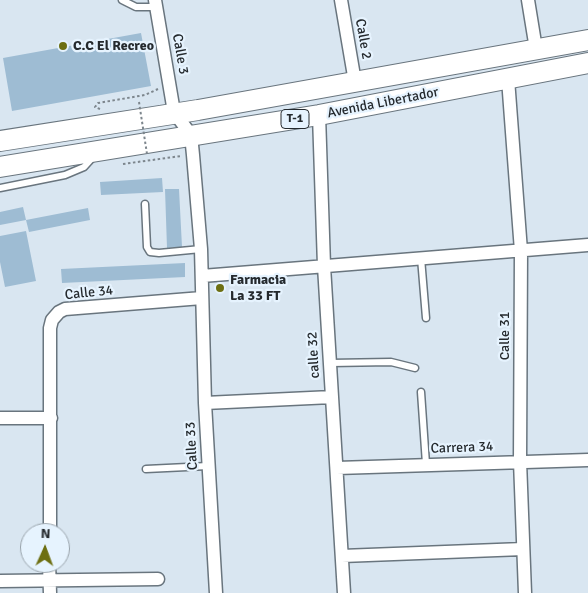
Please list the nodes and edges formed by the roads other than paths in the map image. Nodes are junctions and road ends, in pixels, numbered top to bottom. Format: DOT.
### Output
graph roads {
  1 [pos="122,0"];
  2 [pos="341,0"];
  3 [pos="528,0"];
  4 [pos="156,3"];
  5 [pos="588,40"];
  6 [pos="536,49"];
  7 [pos="588,63"];
  8 [pos="508,78"];
  9 [pos="356,82"];
  10 [pos="174,112"];
  11 [pos="319,115"];
  12 [pos="191,135"];
  13 [pos="0,138"];
  14 [pos="98,151"];
  15 [pos="0,167"];
  16 [pos="0,188"];
  17 [pos="144,204"];
  18 [pos="588,245"];
  19 [pos="201,249"];
  20 [pos="521,251"];
  21 [pos="420,258"];
  22 [pos="324,266"];
  23 [pos="202,276"];
  24 [pos="202,298"];
  25 [pos="426,318"];
  26 [pos="330,363"];
  27 [pos="415,368"];
  28 [pos="421,392"];
  29 [pos="332,397"];
  30 [pos="205,403"];
  31 [pos="0,418"];
  32 [pos="51,418"];
  33 [pos="588,460"];
  34 [pos="520,461"];
  35 [pos="426,464"];
  36 [pos="208,466"];
  37 [pos="337,468"];
  38 [pos="146,469"];
  39 [pos="50,523"];
  40 [pos="523,549"];
  41 [pos="342,556"];
  42 [pos="49,573"];
  43 [pos="158,578"];
  44 [pos="0,581"];
  45 [pos="50,587"];
  46 [pos="216,593"];
  47 [pos="344,593"];
  48 [pos="525,593"];
  1 -- 4 [label="lane"];
  2 -- 9 [label="street, Calle 2"];
  3 -- 6 [label="street"];
  4 -- 10 [label="street, Calle 3"];
  5 -- 6 [label="main road, Avenida Libertador / T-1"];
  6 -- 9 [label="main road, Avenida Libertador / T-1"];
  7 -- 8 [label="main road, Avenida Libertador / T-1"];
  8 -- 11 [label="main road, Avenida Libertador / T-1"];
  8 -- 20 [label="street, Calle 31"];
  9 -- 10 [label="main road, Avenida Libertador / T-1"];
  10 -- 12 [label="street"];
  10 -- 13 [label="main road, Avenida Libertador / T-1"];
  11 -- 12 [label="main road, Avenida Libertador / T-1"];
  11 -- 22 [label="street, calle 32"];
  12 -- 14 [label="main road, Avenida Libertador / T-1"];
  12 -- 19 [label="street, Calle 33"];
  14 -- 15 [label="main road, Avenida Libertador / T-1"];
  14 -- 16 [label="lane"];
  17 -- 19 [label="lane"];
  18 -- 20 [label="street"];
  19 -- 23 [label="street, Calle 33"];
  20 -- 21 [label="street"];
  20 -- 34 [label="street, Calle 31"];
  21 -- 22 [label="street"];
  21 -- 25 [label="lane"];
  22 -- 23 [label="street"];
  22 -- 26 [label="street, calle 32"];
  23 -- 24 [label="street, Calle 33"];
  24 -- 30 [label="street, Calle 33"];
  24 -- 32 [label="street, Calle 34"];
  26 -- 27 [label="lane"];
  26 -- 29 [label="street, calle 32"];
  28 -- 35 [label="lane"];
  29 -- 30 [label="street"];
  29 -- 37 [label="street, calle 32"];
  30 -- 36 [label="street, Calle 33"];
  31 -- 32 [label="street"];
  32 -- 39 [label="street, Calle 34"];
  33 -- 34 [label="street, Carrera 34"];
  34 -- 35 [label="street, Carrera 34"];
  34 -- 40 [label="street, Calle 31"];
  35 -- 37 [label="street, Carrera 34"];
  36 -- 38 [label="lane"];
  36 -- 46 [label="street, Calle 33"];
  37 -- 41 [label="street, calle 32"];
  40 -- 41 [label="street"];
  40 -- 48 [label="street, Calle 31"];
  41 -- 47 [label="street, calle 32"];
  42 -- 45 [label="street"];
  43 -- 45 [label="street"];
  44 -- 45 [label="street"];
}
